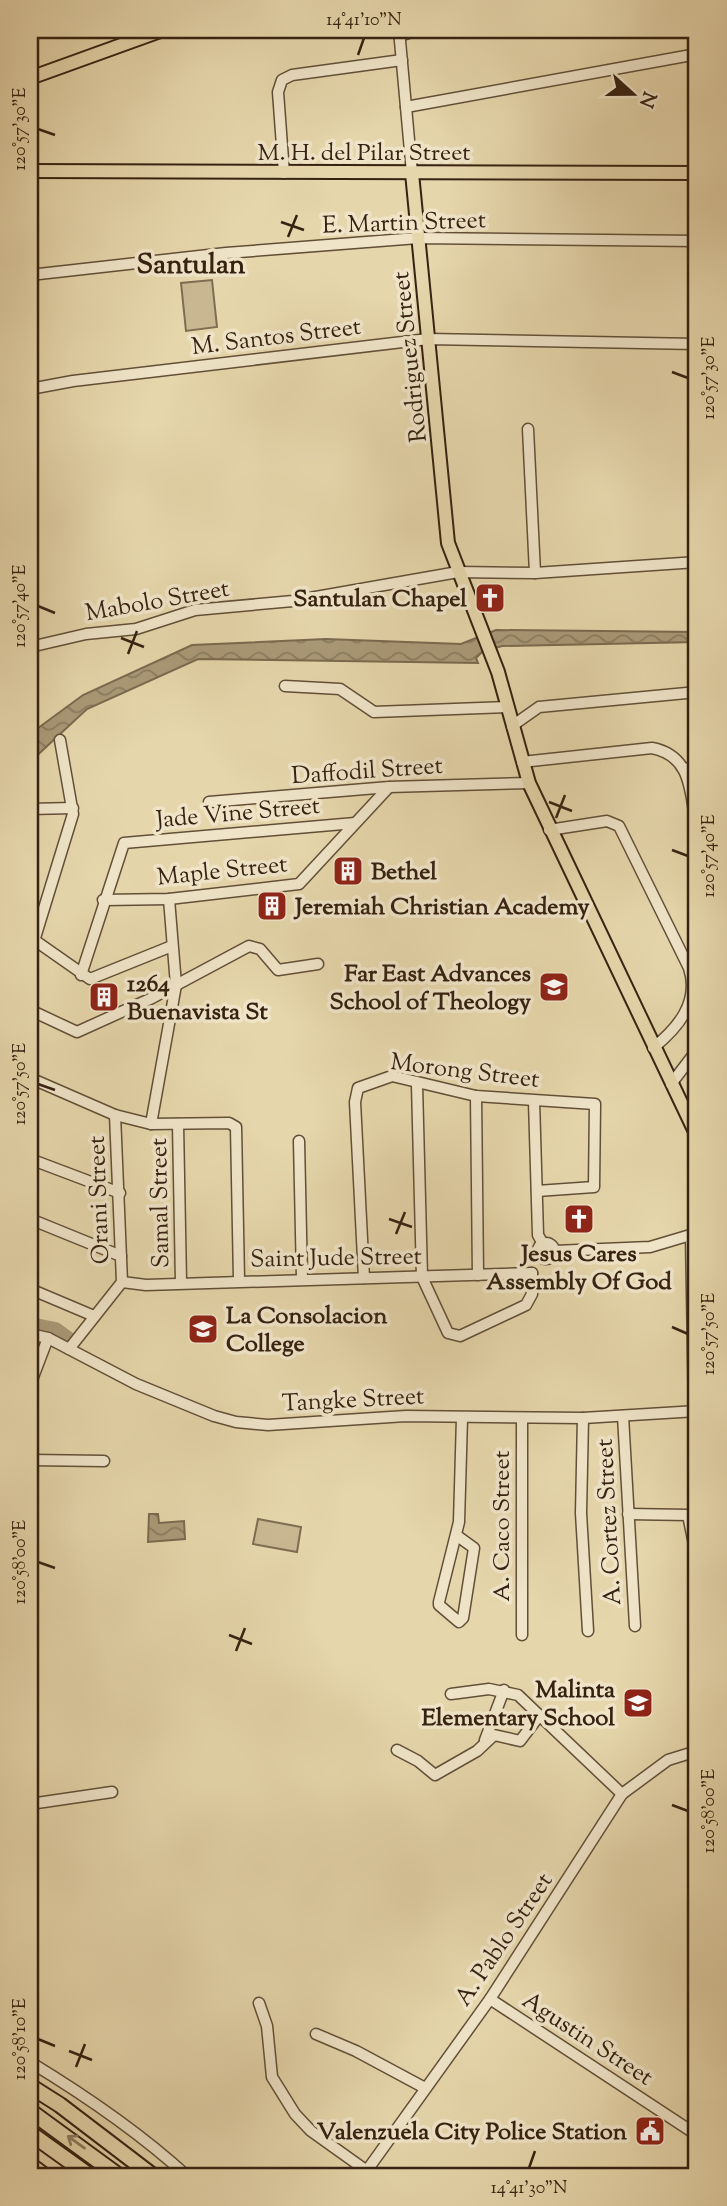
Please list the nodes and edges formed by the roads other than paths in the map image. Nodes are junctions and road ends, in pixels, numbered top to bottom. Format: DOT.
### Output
graph roads {
  1 [pos="163,30"];
  2 [pos="418,30"];
  3 [pos="399,33"];
  4 [pos="697,54"];
  5 [pos="402,60"];
  6 [pos="30,78"];
  7 [pos="406,107"];
  8 [pos="30,171"];
  9 [pos="284,173"];
  10 [pos="412,173"];
  11 [pos="697,173"];
  12 [pos="418,238"];
  13 [pos="697,241"];
  14 [pos="30,275"];
  15 [pos="428,339"];
  16 [pos="697,344"];
  17 [pos="30,389"];
  18 [pos="528,429"];
  19 [pos="697,562"];
  20 [pos="458,572"];
  21 [pos="535,573"];
  22 [pos="30,647"];
  23 [pos="285,686"];
  24 [pos="697,692"];
  25 [pos="508,708"];
  26 [pos="512,726"];
  27 [pos="60,740"];
  28 [pos="522,762"];
  29 [pos="697,766"];
  30 [pos="685,769"];
  31 [pos="529,783"];
  32 [pos="389,787"];
  33 [pos="209,802"];
  34 [pos="30,808"];
  35 [pos="73,808"];
  36 [pos="355,823"];
  37 [pos="549,830"];
  38 [pos="697,830"];
  39 [pos="169,899"];
  40 [pos="103,900"];
  41 [pos="32,939"];
  42 [pos="172,946"];
  43 [pos="318,964"];
  44 [pos="80,975"];
  45 [pos="176,985"];
  46 [pos="30,1010"];
  47 [pos="653,1048"];
  48 [pos="697,1050"];
  49 [pos="30,1078"];
  50 [pos="416,1084"];
  51 [pos="671,1084"];
  52 [pos="476,1096"];
  53 [pos="534,1101"];
  54 [pos="115,1115"];
  55 [pos="151,1124"];
  56 [pos="178,1124"];
  57 [pos="697,1136"];
  58 [pos="299,1141"];
  59 [pos="30,1159"];
  60 [pos="537,1191"];
  61 [pos="120,1194"];
  62 [pos="30,1219"];
  63 [pos="694,1234"];
  64 [pos="543,1244"];
  65 [pos="554,1251"];
  66 [pos="121,1256"];
  67 [pos="542,1258"];
  68 [pos="532,1273"];
  69 [pos="478,1275"];
  70 [pos="422,1277"];
  71 [pos="364,1278"];
  72 [pos="302,1279"];
  73 [pos="239,1280"];
  74 [pos="122,1282"];
  75 [pos="181,1282"];
  76 [pos="30,1289"];
  77 [pos="94,1316"];
  78 [pos="30,1334"];
  79 [pos="48,1338"];
  80 [pos="69,1349"];
  81 [pos="30,1385"];
  82 [pos="695,1411"];
  83 [pos="624,1416"];
  84 [pos="462,1418"];
  85 [pos="522,1418"];
  86 [pos="583,1418"];
  87 [pos="30,1460"];
  88 [pos="104,1461"];
  89 [pos="628,1514"];
  90 [pos="456,1535"];
  91 [pos="697,1559"];
  92 [pos="635,1626"];
  93 [pos="588,1631"];
  94 [pos="522,1635"];
  95 [pos="504,1690"];
  96 [pos="451,1694"];
  97 [pos="539,1716"];
  98 [pos="485,1740"];
  99 [pos="397,1750"];
  100 [pos="697,1751"];
  101 [pos="112,1792"];
  102 [pos="622,1794"];
  103 [pos="30,1804"];
  104 [pos="490,1999"];
  105 [pos="259,2003"];
  106 [pos="316,2034"];
  107 [pos="30,2062"];
  108 [pos="30,2086"];
  109 [pos="425,2088"];
  110 [pos="30,2111"];
  111 [pos="30,2133"];
  112 [pos="697,2135"];
  113 [pos="30,2165"];
  114 [pos="365,2174"];
  115 [pos="45,2176"];
  116 [pos="90,2176"];
  117 [pos="120,2176"];
  118 [pos="153,2176"];
  119 [pos="187,2176"];
  1 -- 6 [label="main road"];
  2 -- 3 [label="street"];
  3 -- 5 [label="street, Rodriguez Street"];
  4 -- 7 [label="street"];
  5 -- 7 [label="street, Rodriguez Street"];
  5 -- 9 [label="street"];
  7 -- 10 [label="street, Rodriguez Street"];
  8 -- 9 [label="main road, M. H. del Pilar Street"];
  9 -- 10 [label="main road, M. H. del Pilar Street"];
  10 -- 11 [label="main road, M. H. del Pilar Street"];
  10 -- 12 [label="main road, Rodriguez Street"];
  12 -- 13 [label="street, E. Martin Street"];
  12 -- 14 [label="street, E. Martin Street"];
  12 -- 15 [label="main road, Rodriguez Street"];
  15 -- 16 [label="street, M. Santos Street"];
  15 -- 17 [label="street, M. Santos Street"];
  15 -- 20 [label="main road, Rodriguez Street"];
  18 -- 21 [label="street"];
  19 -- 21 [label="street, Mabolo Street"];
  20 -- 21 [label="street, Mabolo Street"];
  20 -- 22 [label="street, Mabolo Street"];
  20 -- 25 [label="main road, Rodriguez Street"];
  23 -- 25 [label="street"];
  24 -- 26 [label="street"];
  25 -- 26 [label="main road, Rodriguez Street"];
  26 -- 28 [label="main road, Rodriguez Street"];
  27 -- 35 [label="street"];
  28 -- 30 [label="street"];
  28 -- 31 [label="main road, Rodriguez Street"];
  29 -- 30 [label="street"];
  30 -- 38 [label="street"];
  31 -- 32 [label="street, Daffodil Street"];
  31 -- 37 [label="main road, Rodriguez Street"];
  32 -- 33 [label="street, Daffodil Street"];
  32 -- 36 [label="street, Maple Street"];
  34 -- 35 [label="street"];
  35 -- 41 [label="street"];
  36 -- 39 [label="street, Maple Street"];
  36 -- 40 [label="street, Jade Vine Street"];
  37 -- 47 [label="main road, Rodriguez Street"];
  37 -- 47 [label="street"];
  39 -- 40 [label="street, Maple Street"];
  39 -- 42 [label="street"];
  40 -- 44 [label="street"];
  41 -- 44 [label="street"];
  42 -- 44 [label="street"];
  42 -- 45 [label="street"];
  43 -- 45 [label="street"];
  45 -- 46 [label="street"];
  45 -- 55 [label="street"];
  47 -- 51 [label="main road, Rodriguez Street"];
  48 -- 51 [label="street"];
  49 -- 54 [label="street"];
  50 -- 52 [label="street, Morong Street"];
  50 -- 70 [label="street"];
  50 -- 71 [label="street, Morong Street"];
  51 -- 57 [label="main road, Rodriguez Street"];
  52 -- 53 [label="street, Morong Street"];
  52 -- 69 [label="street"];
  53 -- 60 [label="street"];
  53 -- 60 [label="street, Morong Street"];
  54 -- 55 [label="street"];
  54 -- 61 [label="street, Orani Street"];
  55 -- 56 [label="street"];
  56 -- 73 [label="street"];
  56 -- 75 [label="street, Samal Street"];
  58 -- 72 [label="street"];
  59 -- 61 [label="street"];
  60 -- 64 [label="street"];
  61 -- 66 [label="street, Orani Street"];
  62 -- 66 [label="street"];
  63 -- 65 [label="street"];
  63 -- 82 [label="street"];
  64 -- 65 [label="street"];
  64 -- 67 [label="street"];
  65 -- 67 [label="street"];
  66 -- 74 [label="street, Orani Street"];
  67 -- 68 [label="street"];
  68 -- 69 [label="street, Saint Jude Street"];
  68 -- 70 [label="street"];
  69 -- 70 [label="street, Saint Jude Street"];
  70 -- 71 [label="street, Saint Jude Street"];
  71 -- 72 [label="street, Saint Jude Street"];
  72 -- 73 [label="street, Saint Jude Street"];
  73 -- 75 [label="street, Saint Jude Street"];
  74 -- 75 [label="street, Saint Jude Street"];
  74 -- 77 [label="street, Orani Street"];
  76 -- 77 [label="street"];
  77 -- 80 [label="street, Orani Street"];
  78 -- 79 [label="street, Tangke Street"];
  79 -- 80 [label="street, Tangke Street"];
  79 -- 81 [label="street"];
  80 -- 84 [label="street, Tangke Street"];
  82 -- 83 [label="street, Tangke Street"];
  83 -- 86 [label="street, Tangke Street"];
  83 -- 89 [label="street, A. Cortez Street"];
  84 -- 85 [label="street, Tangke Street"];
  84 -- 90 [label="street"];
  85 -- 86 [label="street, Tangke Street"];
  85 -- 94 [label="street, A. Caco Street"];
  86 -- 93 [label="street"];
  87 -- 88 [label="street"];
  89 -- 91 [label="street"];
  89 -- 92 [label="street, A. Cortez Street"];
  90 -- 90 [label="street"];
  95 -- 96 [label="street"];
  95 -- 97 [label="street"];
  95 -- 98 [label="street"];
  97 -- 98 [label="street"];
  97 -- 102 [label="street"];
  98 -- 99 [label="street"];
  100 -- 102 [label="street, A. Pablo Street"];
  101 -- 103 [label="street"];
  102 -- 104 [label="street, A. Pablo Street"];
  104 -- 109 [label="street, A. Pablo Street"];
  104 -- 112 [label="street, Agustin Street"];
  105 -- 114 [label="street"];
  106 -- 109 [label="street"];
  107 -- 119 [label="street"];
  108 -- 118 [label="highway"];
  109 -- 114 [label="street, A. Pablo Street"];
  117 -- 110 [label="highway, one-way"];
  111 -- 116 [label="highway"];
  113 -- 115 [label="highway"];
}
